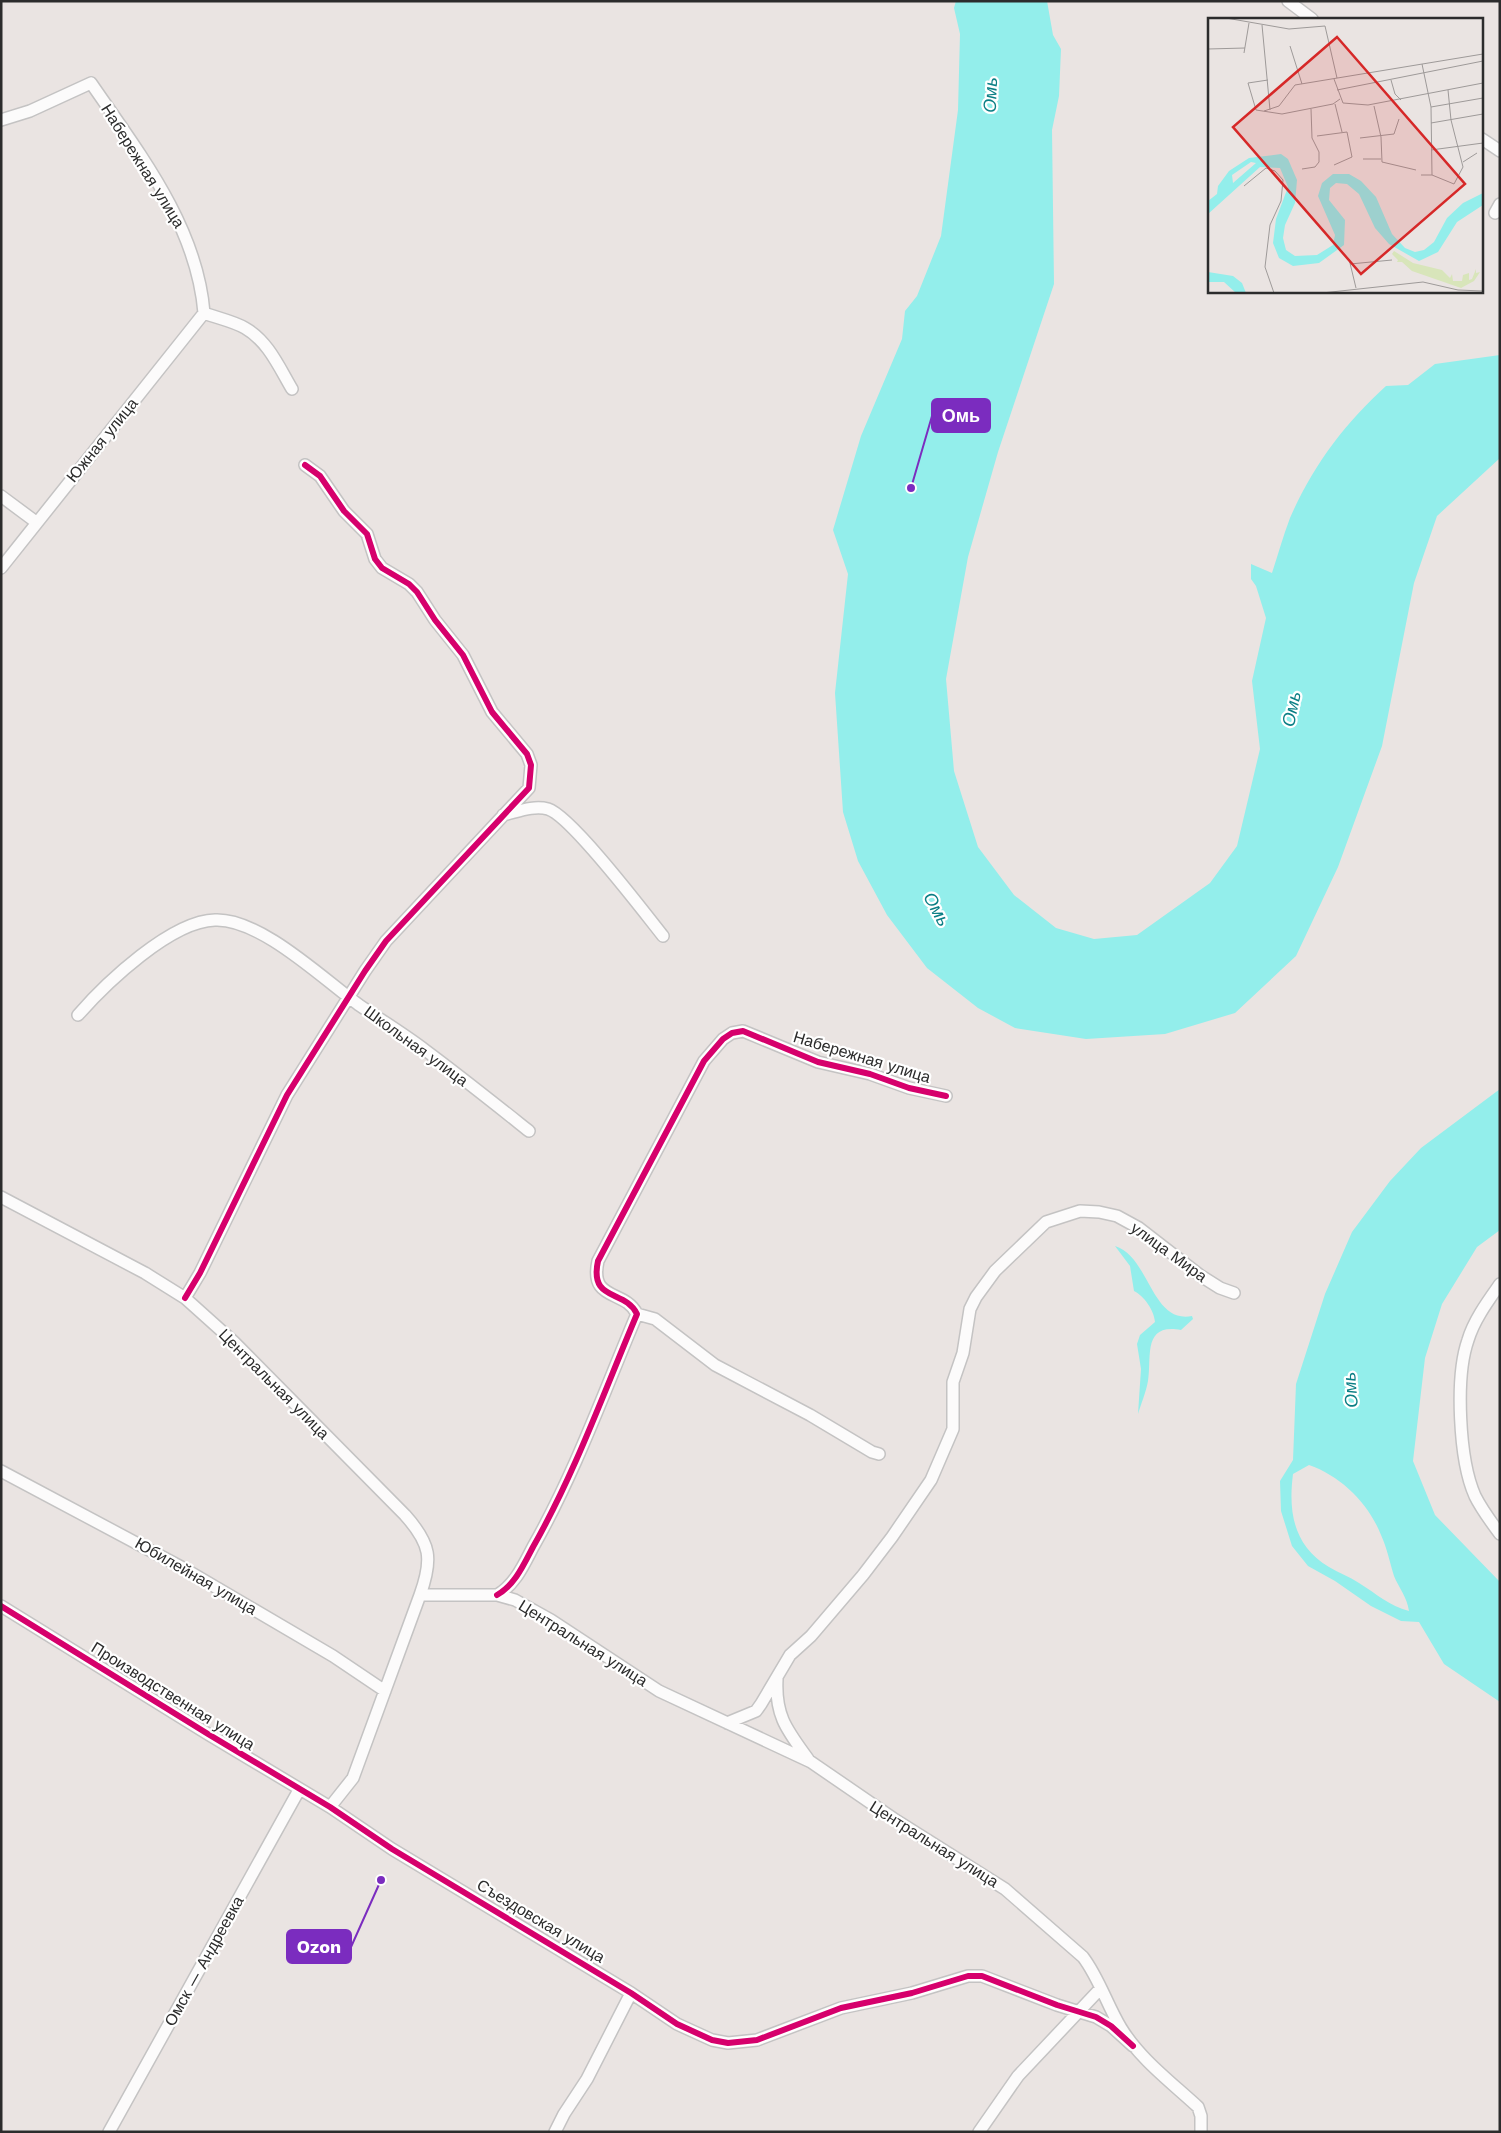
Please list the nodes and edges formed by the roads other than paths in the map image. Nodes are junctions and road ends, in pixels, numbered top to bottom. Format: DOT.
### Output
graph roads {
  1 [pos="1288,1"];
  2 [pos="1311,18"];
  3 [pos="1,120"];
  4 [pos="1484,140"];
  5 [pos="1500,151"];
  6 [pos="204,313"];
  7 [pos="292,389"];
  8 [pos="305,465"];
  9 [pos="1,496"];
  10 [pos="36,522"];
  11 [pos="1,568"];
  12 [pos="501,816"];
  13 [pos="663,936"];
  14 [pos="349,998"];
  15 [pos="78,1015"];
  16 [pos="946,1096"];
  17 [pos="530,1131"];
  18 [pos="1,1196"];
  19 [pos="1500,1284"];
  20 [pos="1234,1293"];
  21 [pos="185,1298"];
  22 [pos="637,1314"];
  23 [pos="879,1454"];
  24 [pos="1,1471"];
  25 [pos="1500,1534"];
  26 [pos="420,1595"];
  27 [pos="497,1595"];
  28 [pos="1,1606"];
  29 [pos="778,1673"];
  30 [pos="385,1691"];
  31 [pos="727,1723"];
  32 [pos="811,1762"];
  33 [pos="299,1790"];
  34 [pos="330,1807"];
  35 [pos="1100,1989"];
  36 [pos="631,1993"];
  37 [pos="1078,2012"];
  38 [pos="1133,2046"];
  39 [pos="109,2132"];
  40 [pos="555,2132"];
  41 [pos="979,2132"];
  42 [pos="1201,2132"];
  1 -- 2 [label="street"];
  3 -- 6 [label="street, Набережная улица"];
  4 -- 5 [label="street"];
  6 -- 7 [label="street"];
  6 -- 10 [label="street, Южная улица"];
  8 -- 12 [label="street"];
  9 -- 10 [label="street"];
  10 -- 11 [label="street, Южная улица"];
  12 -- 13 [label="street"];
  12 -- 14 [label="street"];
  14 -- 15 [label="street, Школьная улица"];
  14 -- 17 [label="street, Школьная улица"];
  14 -- 21 [label="street"];
  16 -- 22 [label="street, Набережная улица"];
  18 -- 21 [label="street, Центральная улица"];
  19 -- 25 [label="street"];
  20 -- 29 [label="street, улица Мира"];
  21 -- 26 [label="street, Центральная улица"];
  22 -- 23 [label="street"];
  22 -- 27 [label="street"];
  24 -- 30 [label="street, Юбилейная улица"];
  26 -- 27 [label="street, Центральная улица"];
  26 -- 30 [label="street"];
  27 -- 31 [label="street, Центральная улица"];
  28 -- 33 [label="street, Производственная улица"];
  29 -- 31 [label="street"];
  29 -- 32 [label="street"];
  30 -- 34 [label="street"];
  31 -- 32 [label="street, Центральная улица"];
  32 -- 35 [label="street, Центральная улица"];
  33 -- 34 [label="street, Производственная улица"];
  33 -- 39 [label="street, Омск — Андреевка"];
  34 -- 36 [label="street, Съездовская улица"];
  35 -- 37 [label="street"];
  35 -- 38 [label="street, Центральная улица"];
  36 -- 37 [label="street, Съездовская улица"];
  36 -- 40 [label="street"];
  37 -- 38 [label="street, Съездовская улица"];
  37 -- 41 [label="street"];
  38 -- 42 [label="street, Центральная улица"];
}
